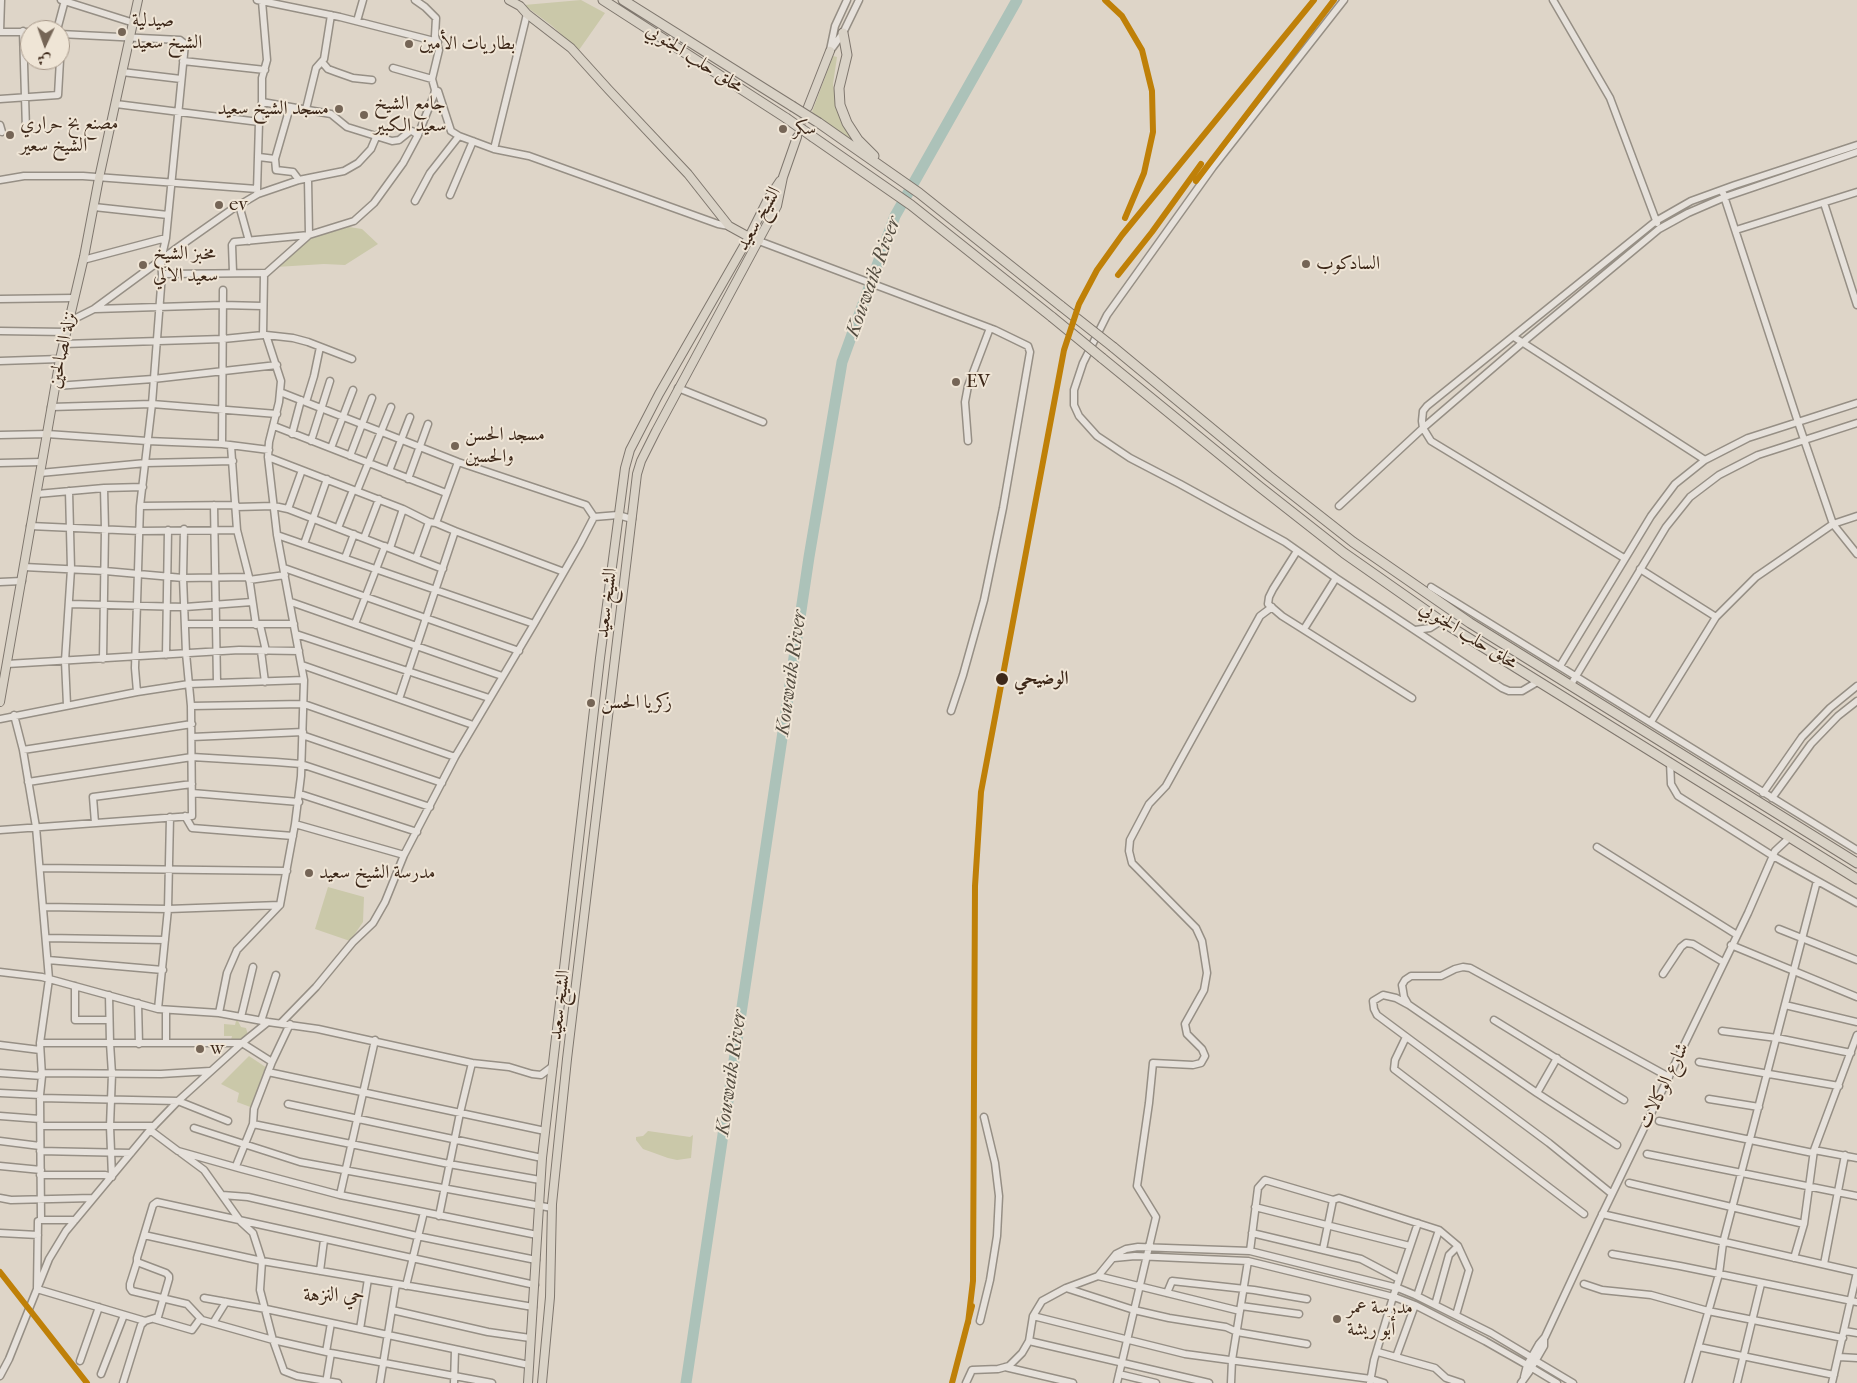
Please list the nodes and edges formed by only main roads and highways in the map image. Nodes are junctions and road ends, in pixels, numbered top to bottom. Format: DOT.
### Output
graph roads {
  1 [pos="138,0"];
  2 [pos="509,0"];
  3 [pos="603,0"];
  4 [pos="623,0"];
  5 [pos="843,33"];
  6 [pos="830,51"];
  7 [pos="808,107"];
  8 [pos="797,137"];
  9 [pos="783,177"];
  10 [pos="898,178"];
  11 [pos="749,237"];
  12 [pos="759,241"];
  13 [pos="0,702"];
  14 [pos="1857,863"];
  15 [pos="1857,879"];
  16 [pos="567,1059"];
  17 [pos="554,1062"];
  18 [pos="528,1383"];
  19 [pos="542,1383"];
  1 -- 13 [label="main road, نزلة الصالحين"];
  2 -- 11 [label="main road"];
  3 -- 15 [label="highway, محلق حلب الجنوبي, bridge"];
  4 -- 10 [label="highway, محلق حلب الجنوبي, bridge"];
  5 -- 10 [label="highway"];
  6 -- 7 [label="main road"];
  8 -- 9 [label="main road"];
  9 -- 11 [label="main road, الشيخ سعيد"];
  9 -- 12 [label="main road, الشيخ سعيد"];
  10 -- 14 [label="highway, bridge"];
  11 -- 12 [label="main road"];
  11 -- 17 [label="main road, الشيخ سعيد"];
  12 -- 16 [label="main road, الشيخ سعيد"];
  16 -- 17 [label="main road"];
  16 -- 19 [label="main road, الشيخ سعيد"];
  17 -- 18 [label="main road, الشيخ سعيد"];
}
